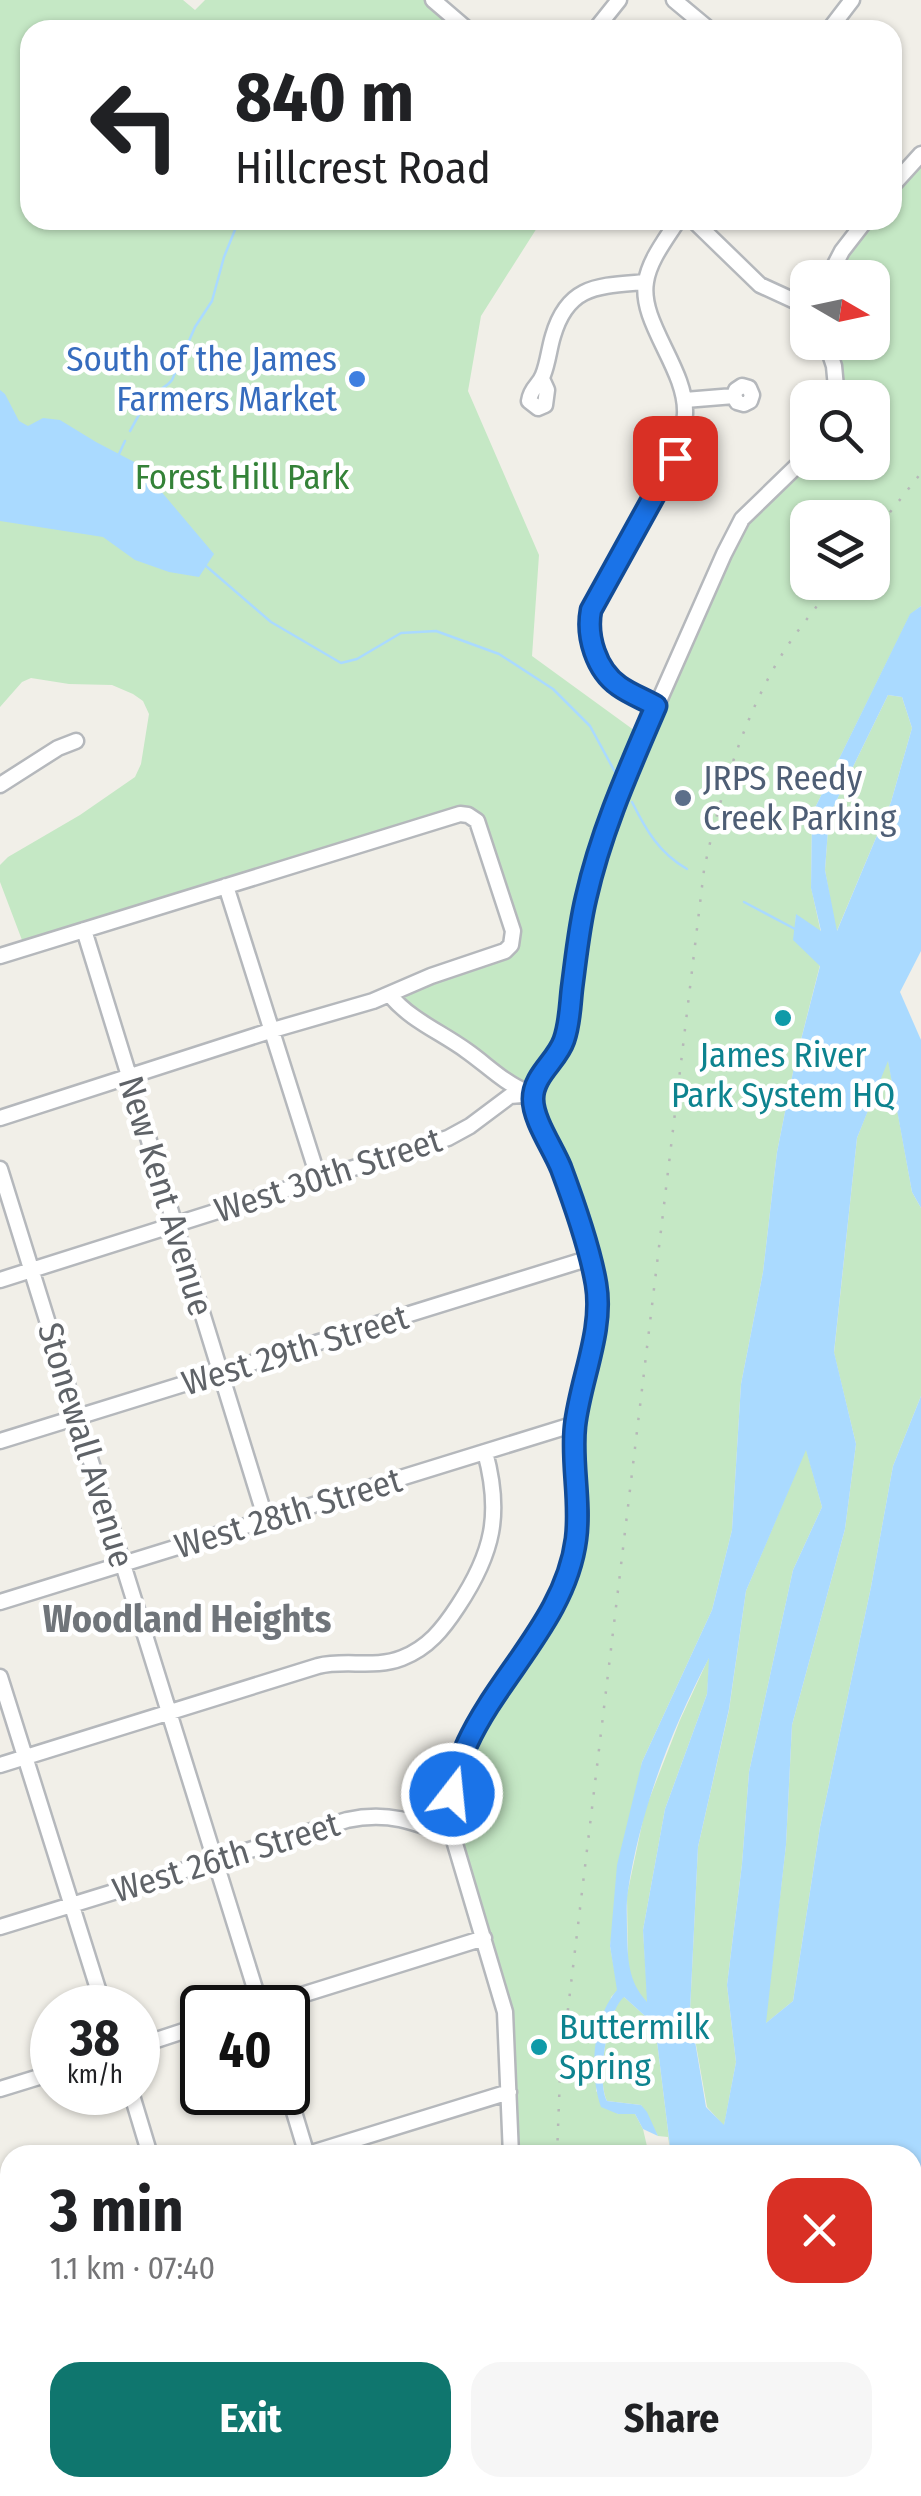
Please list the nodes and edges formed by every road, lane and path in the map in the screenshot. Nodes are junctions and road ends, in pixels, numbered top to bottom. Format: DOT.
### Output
graph roads {
  1 [pos="433,0"];
  2 [pos="620,0"];
  3 [pos="674,0"];
  4 [pos="852,0"];
  5 [pos="456,20"];
  6 [pos="603,20"];
  7 [pos="698,20"];
  8 [pos="837,20"];
  9 [pos="921,154"];
  10 [pos="902,175"];
  11 [pos="672,230"];
  12 [pos="703,230"];
  13 [pos="858,230"];
  14 [pos="838,260"];
  15 [pos="751,276"];
  16 [pos="646,282"];
  17 [pos="790,291"];
  18 [pos="790,299"];
  19 [pos="542,379"];
  20 [pos="734,396"];
  21 [pos="685,400"];
  22 [pos="790,472"];
  23 [pos="656,706"];
  24 [pos="76,742"];
  25 [pos="0,785"];
  26 [pos="226,886"];
  27 [pos="84,930"];
  28 [pos="0,956"];
  29 [pos="390,995"];
  30 [pos="272,1030"];
  31 [pos="129,1077"];
  32 [pos="533,1094"];
  33 [pos="0,1118"];
  34 [pos="0,1169"];
  35 [pos="318,1180"];
  36 [pos="175,1224"];
  37 [pos="590,1258"];
  38 [pos="32,1270"];
  39 [pos="0,1280"];
  40 [pos="222,1372"];
  41 [pos="78,1418"];
  42 [pos="575,1424"];
  43 [pos="0,1442"];
  44 [pos="485,1452"];
  45 [pos="266,1520"];
  46 [pos="123,1564"];
  47 [pos="0,1602"];
  48 [pos="0,1677"];
  49 [pos="169,1713"];
  50 [pos="25,1758"];
  51 [pos="0,1765"];
  52 [pos="453,1838"];
  53 [pos="215,1860"];
  54 [pos="72,1904"];
  55 [pos="0,1928"];
  56 [pos="484,1938"];
  57 [pos="97,1985"];
  58 [pos="254,1985"];
  59 [pos="310,1992"];
  60 [pos="30,2080"];
  61 [pos="0,2089"];
  62 [pos="509,2092"];
  63 [pos="137,2115"];
  64 [pos="295,2115"];
  65 [pos="147,2145"];
  66 [pos="303,2145"];
  67 [pos="338,2145"];
  68 [pos="511,2145"];
  1 -- 5 [label="street"];
  2 -- 6 [label="street"];
  3 -- 7 [label="street"];
  4 -- 8 [label="street"];
  9 -- 10 [label="street"];
  11 -- 16 [label="street"];
  12 -- 15 [label="street"];
  13 -- 14 [label="street"];
  15 -- 17 [label="street"];
  15 -- 18 [label="street"];
  16 -- 19 [label="street"];
  16 -- 21 [label="street"];
  20 -- 21 [label="street"];
  21 -- 23 [label="street"];
  22 -- 23 [label="street"];
  23 -- 32 [label="street"];
  24 -- 25 [label="street"];
  26 -- 27 [label="street"];
  26 -- 29 [label="street"];
  26 -- 30 [label="street"];
  27 -- 28 [label="street"];
  27 -- 31 [label="street, New Kent Avenue"];
  29 -- 30 [label="street"];
  29 -- 32 [label="street"];
  30 -- 31 [label="street"];
  30 -- 35 [label="street"];
  31 -- 33 [label="street"];
  31 -- 36 [label="street, New Kent Avenue"];
  32 -- 35 [label="street, West 30th Street"];
  32 -- 37 [label="street"];
  34 -- 38 [label="street, Stonewall Avenue"];
  35 -- 36 [label="street, West 30th Street"];
  36 -- 38 [label="street, West 30th Street"];
  36 -- 40 [label="street, New Kent Avenue"];
  37 -- 40 [label="street, West 29th Street"];
  37 -- 42 [label="street"];
  38 -- 39 [label="street, West 30th Street"];
  38 -- 41 [label="street, Stonewall Avenue"];
  40 -- 41 [label="street, West 29th Street"];
  40 -- 45 [label="street, New Kent Avenue"];
  41 -- 43 [label="street, West 29th Street"];
  41 -- 46 [label="street, Stonewall Avenue"];
  42 -- 44 [label="street, West 28th Street"];
  42 -- 52 [label="street"];
  44 -- 45 [label="street, West 28th Street"];
  44 -- 49 [label="street"];
  45 -- 46 [label="street, West 28th Street"];
  46 -- 47 [label="street, West 28th Street"];
  46 -- 49 [label="street, Stonewall Avenue"];
  48 -- 50 [label="street"];
  49 -- 50 [label="street"];
  49 -- 53 [label="street, Stonewall Avenue"];
  50 -- 51 [label="street"];
  50 -- 54 [label="street"];
  52 -- 53 [label="street, West 26th Street"];
  52 -- 56 [label="street"];
  53 -- 54 [label="street, West 26th Street"];
  53 -- 58 [label="street, Stonewall Avenue"];
  54 -- 55 [label="street, West 26th Street"];
  54 -- 57 [label="street"];
  56 -- 59 [label="street"];
  56 -- 62 [label="street"];
  60 -- 61 [label="street"];
  62 -- 67 [label="street"];
  62 -- 68 [label="street"];
  63 -- 65 [label="street"];
  64 -- 66 [label="street"];
}
